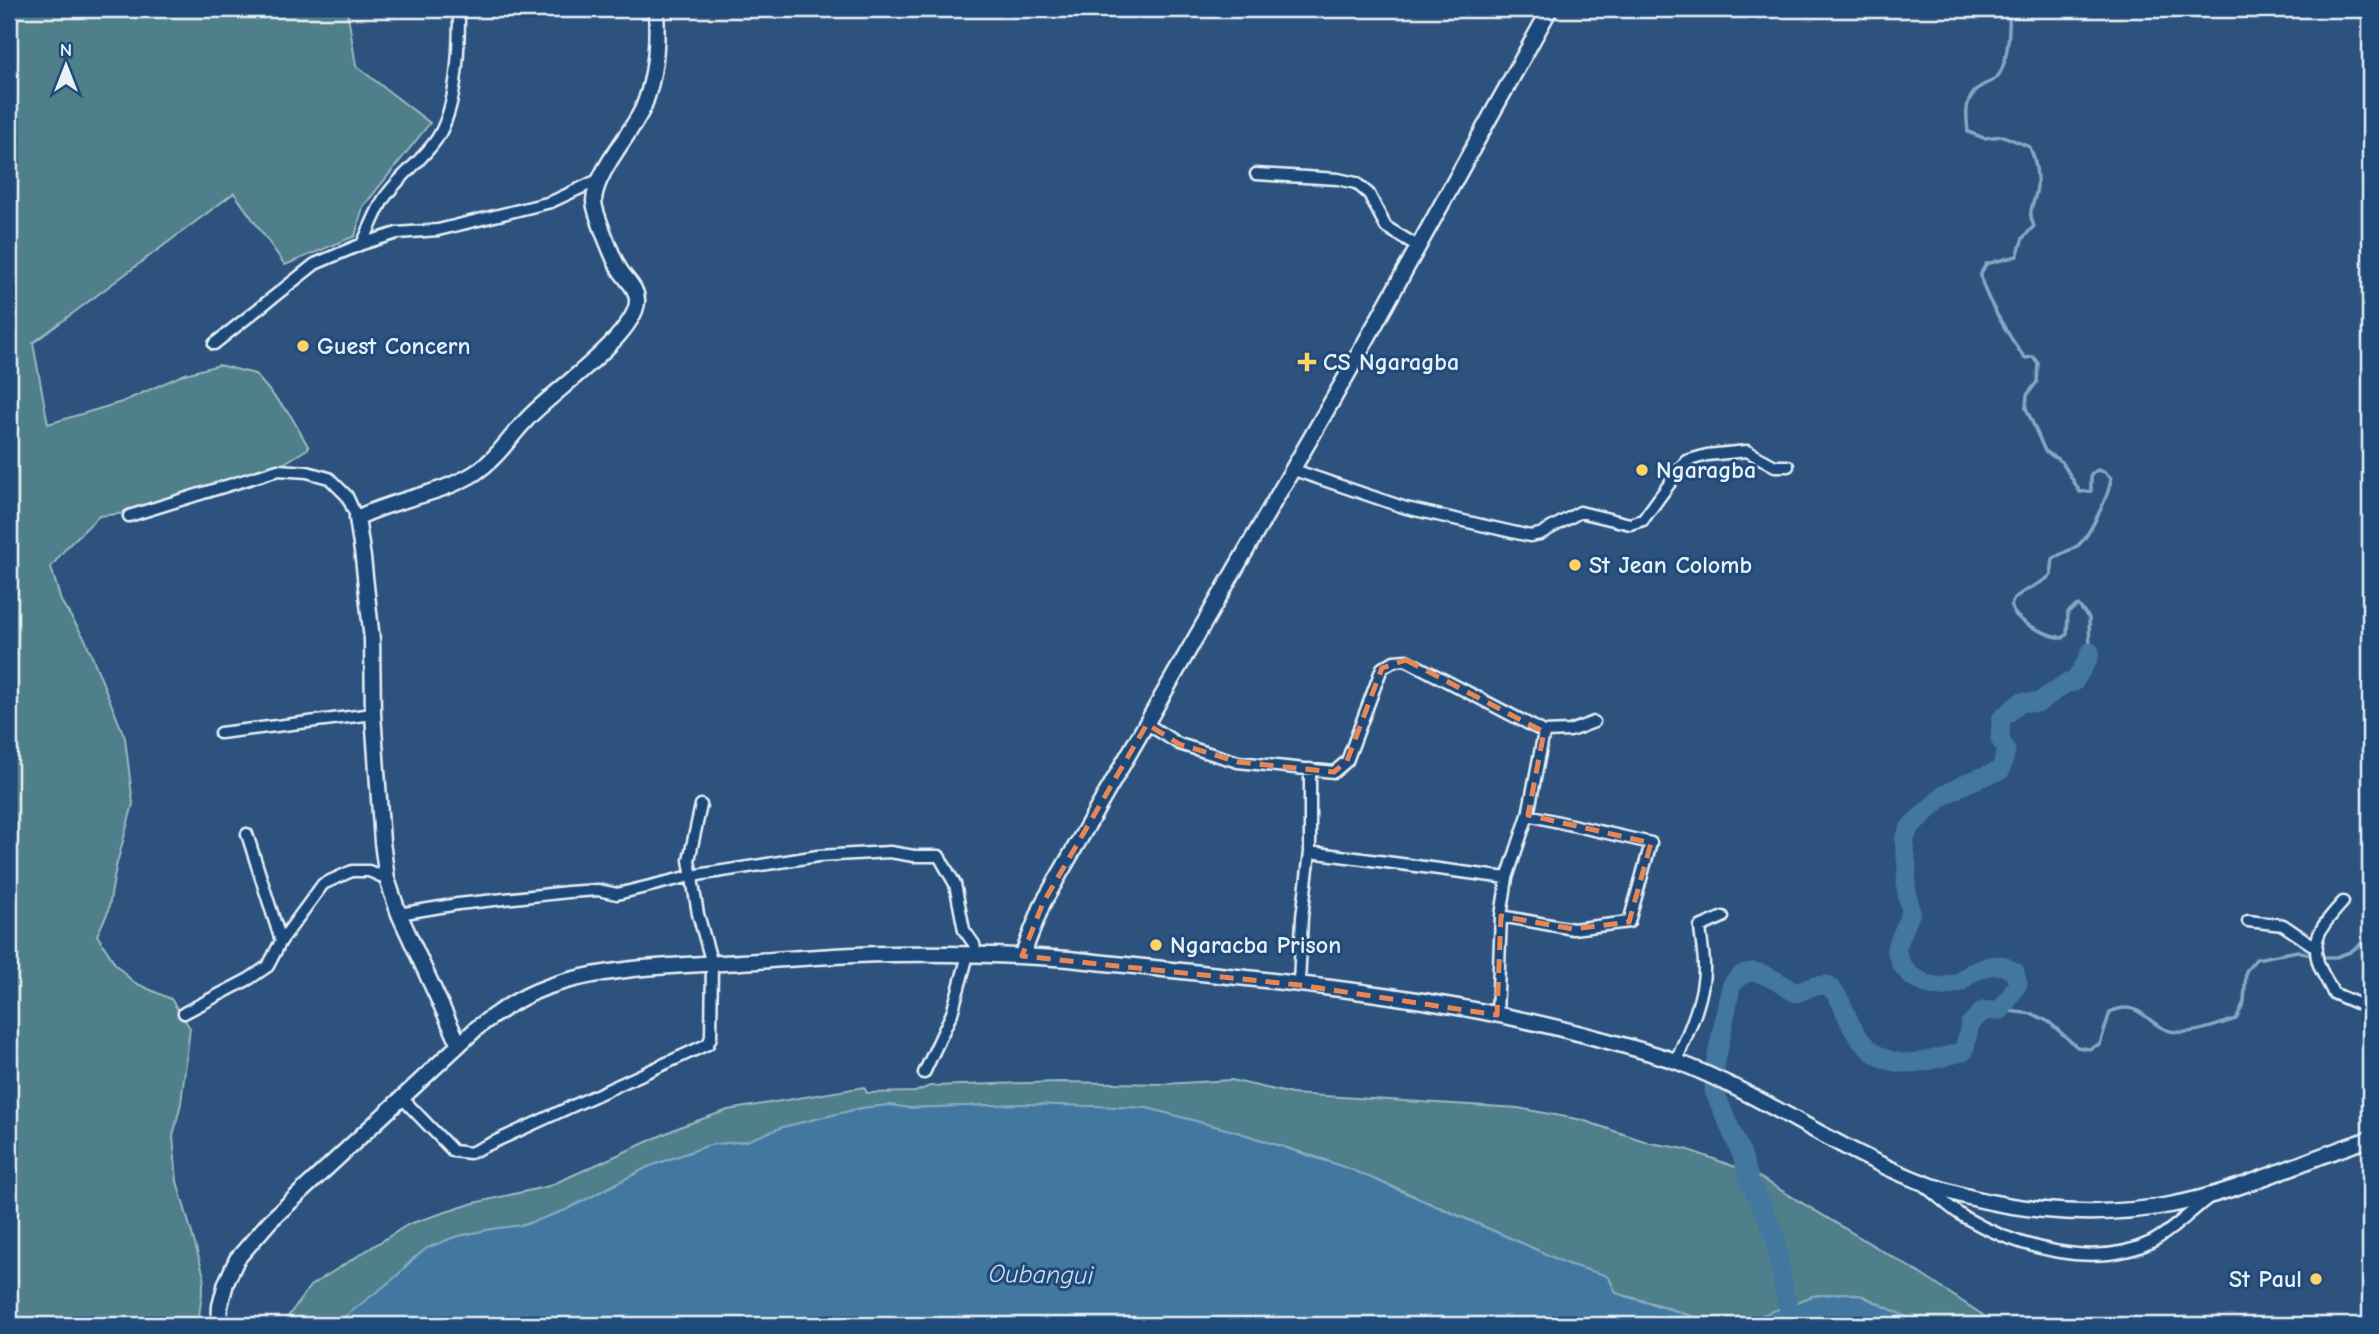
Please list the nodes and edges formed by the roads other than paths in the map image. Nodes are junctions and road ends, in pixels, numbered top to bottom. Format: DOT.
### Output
graph roads {
  1 [pos="459,9"];
  2 [pos="1550,9"];
  3 [pos="654,10"];
  4 [pos="1256,174"];
  5 [pos="600,179"];
  6 [pos="362,244"];
  7 [pos="1419,247"];
  8 [pos="214,344"];
  9 [pos="1788,466"];
  10 [pos="1292,469"];
  11 [pos="129,516"];
  12 [pos="357,519"];
  13 [pos="373,714"];
  14 [pos="1594,722"];
  15 [pos="1147,724"];
  16 [pos="1544,732"];
  17 [pos="220,733"];
  18 [pos="1310,769"];
  19 [pos="701,805"];
  20 [pos="1528,815"];
  21 [pos="247,834"];
  22 [pos="1310,852"];
  23 [pos="691,876"];
  24 [pos="1507,878"];
  25 [pos="387,879"];
  26 [pos="2343,902"];
  27 [pos="399,914"];
  28 [pos="1500,916"];
  29 [pos="1723,917"];
  30 [pos="2248,921"];
  31 [pos="281,942"];
  32 [pos="2317,948"];
  33 [pos="972,955"];
  34 [pos="1022,956"];
  35 [pos="712,964"];
  36 [pos="1298,985"];
  37 [pos="2370,1009"];
  38 [pos="184,1013"];
  39 [pos="1497,1015"];
  40 [pos="459,1044"];
  41 [pos="1679,1063"];
  42 [pos="924,1073"];
  43 [pos="402,1098"];
  44 [pos="2370,1139"];
  45 [pos="1918,1180"];
  46 [pos="2210,1196"];
  47 [pos="219,1325"];
  1 -- 6 [label="street"];
  2 -- 7 [label="main road"];
  3 -- 5 [label="main road"];
  4 -- 7 [label="street"];
  5 -- 6 [label="street"];
  5 -- 12 [label="main road"];
  6 -- 8 [label="street"];
  7 -- 10 [label="main road"];
  9 -- 10 [label="street"];
  10 -- 15 [label="main road"];
  11 -- 12 [label="street"];
  12 -- 13 [label="main road"];
  13 -- 17 [label="street"];
  13 -- 25 [label="main road"];
  14 -- 16 [label="street"];
  15 -- 18 [label="street"];
  15 -- 34 [label="main road"];
  16 -- 18 [label="street"];
  16 -- 20 [label="street"];
  18 -- 22 [label="street"];
  19 -- 23 [label="street"];
  20 -- 24 [label="street"];
  20 -- 28 [label="street"];
  21 -- 31 [label="street"];
  22 -- 24 [label="street"];
  22 -- 36 [label="street"];
  23 -- 27 [label="street"];
  23 -- 33 [label="street"];
  23 -- 35 [label="street"];
  24 -- 28 [label="street"];
  25 -- 27 [label="main road"];
  25 -- 31 [label="street"];
  26 -- 32 [label="street"];
  27 -- 40 [label="main road"];
  28 -- 39 [label="street"];
  29 -- 41 [label="street"];
  30 -- 32 [label="street"];
  31 -- 38 [label="street"];
  32 -- 37 [label="street"];
  33 -- 34 [label="main road"];
  33 -- 35 [label="main road"];
  33 -- 42 [label="street"];
  34 -- 36 [label="main road"];
  35 -- 40 [label="main road"];
  35 -- 43 [label="street"];
  36 -- 39 [label="main road"];
  39 -- 41 [label="main road"];
  40 -- 43 [label="main road"];
  41 -- 45 [label="main road"];
  43 -- 47 [label="main road"];
  44 -- 46 [label="main road"];
  45 -- 46 [label="main road"];
  45 -- 46 [label="street"];
}
